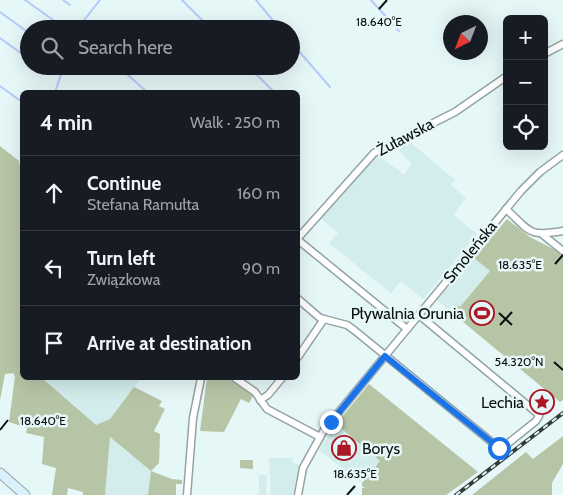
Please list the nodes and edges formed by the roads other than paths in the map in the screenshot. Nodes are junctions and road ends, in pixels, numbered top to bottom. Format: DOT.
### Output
graph roads {
  1 [pos="563,44"];
  2 [pos="548,52"];
  3 [pos="503,79"];
  4 [pos="563,155"];
  5 [pos="506,209"];
  6 [pos="563,231"];
  7 [pos="543,235"];
  8 [pos="300,237"];
  9 [pos="300,241"];
  10 [pos="563,251"];
  11 [pos="300,301"];
  12 [pos="419,315"];
  13 [pos="324,319"];
  14 [pos="407,329"];
  15 [pos="300,355"];
  16 [pos="385,356"];
  17 [pos="201,380"];
  18 [pos="238,380"];
  19 [pos="280,380"];
  20 [pos="260,400"];
  21 [pos="320,437"];
  22 [pos="0,473"];
  23 [pos="25,495"];
  24 [pos="187,495"];
  25 [pos="298,495"];
  1 -- 2 [label="street"];
  3 -- 8 [label="street, Żuławska"];
  4 -- 5 [label="street, Smoleńska"];
  5 -- 7 [label="street"];
  5 -- 12 [label="street, Smoleńska"];
  6 -- 7 [label="street"];
  7 -- 10 [label="street"];
  9 -- 14 [label="street"];
  11 -- 13 [label="street"];
  12 -- 14 [label="street, Smoleńska"];
  12 -- 16 [label="street"];
  13 -- 15 [label="street"];
  13 -- 16 [label="street"];
  14 -- 16 [label="street, Smoleńska"];
  16 -- 21 [label="street, Smoleńska"];
  17 -- 24 [label="street"];
  18 -- 20 [label="street"];
  19 -- 20 [label="street"];
  20 -- 21 [label="street"];
  21 -- 25 [label="street, Smoleńska"];
  22 -- 23 [label="street"];
}
